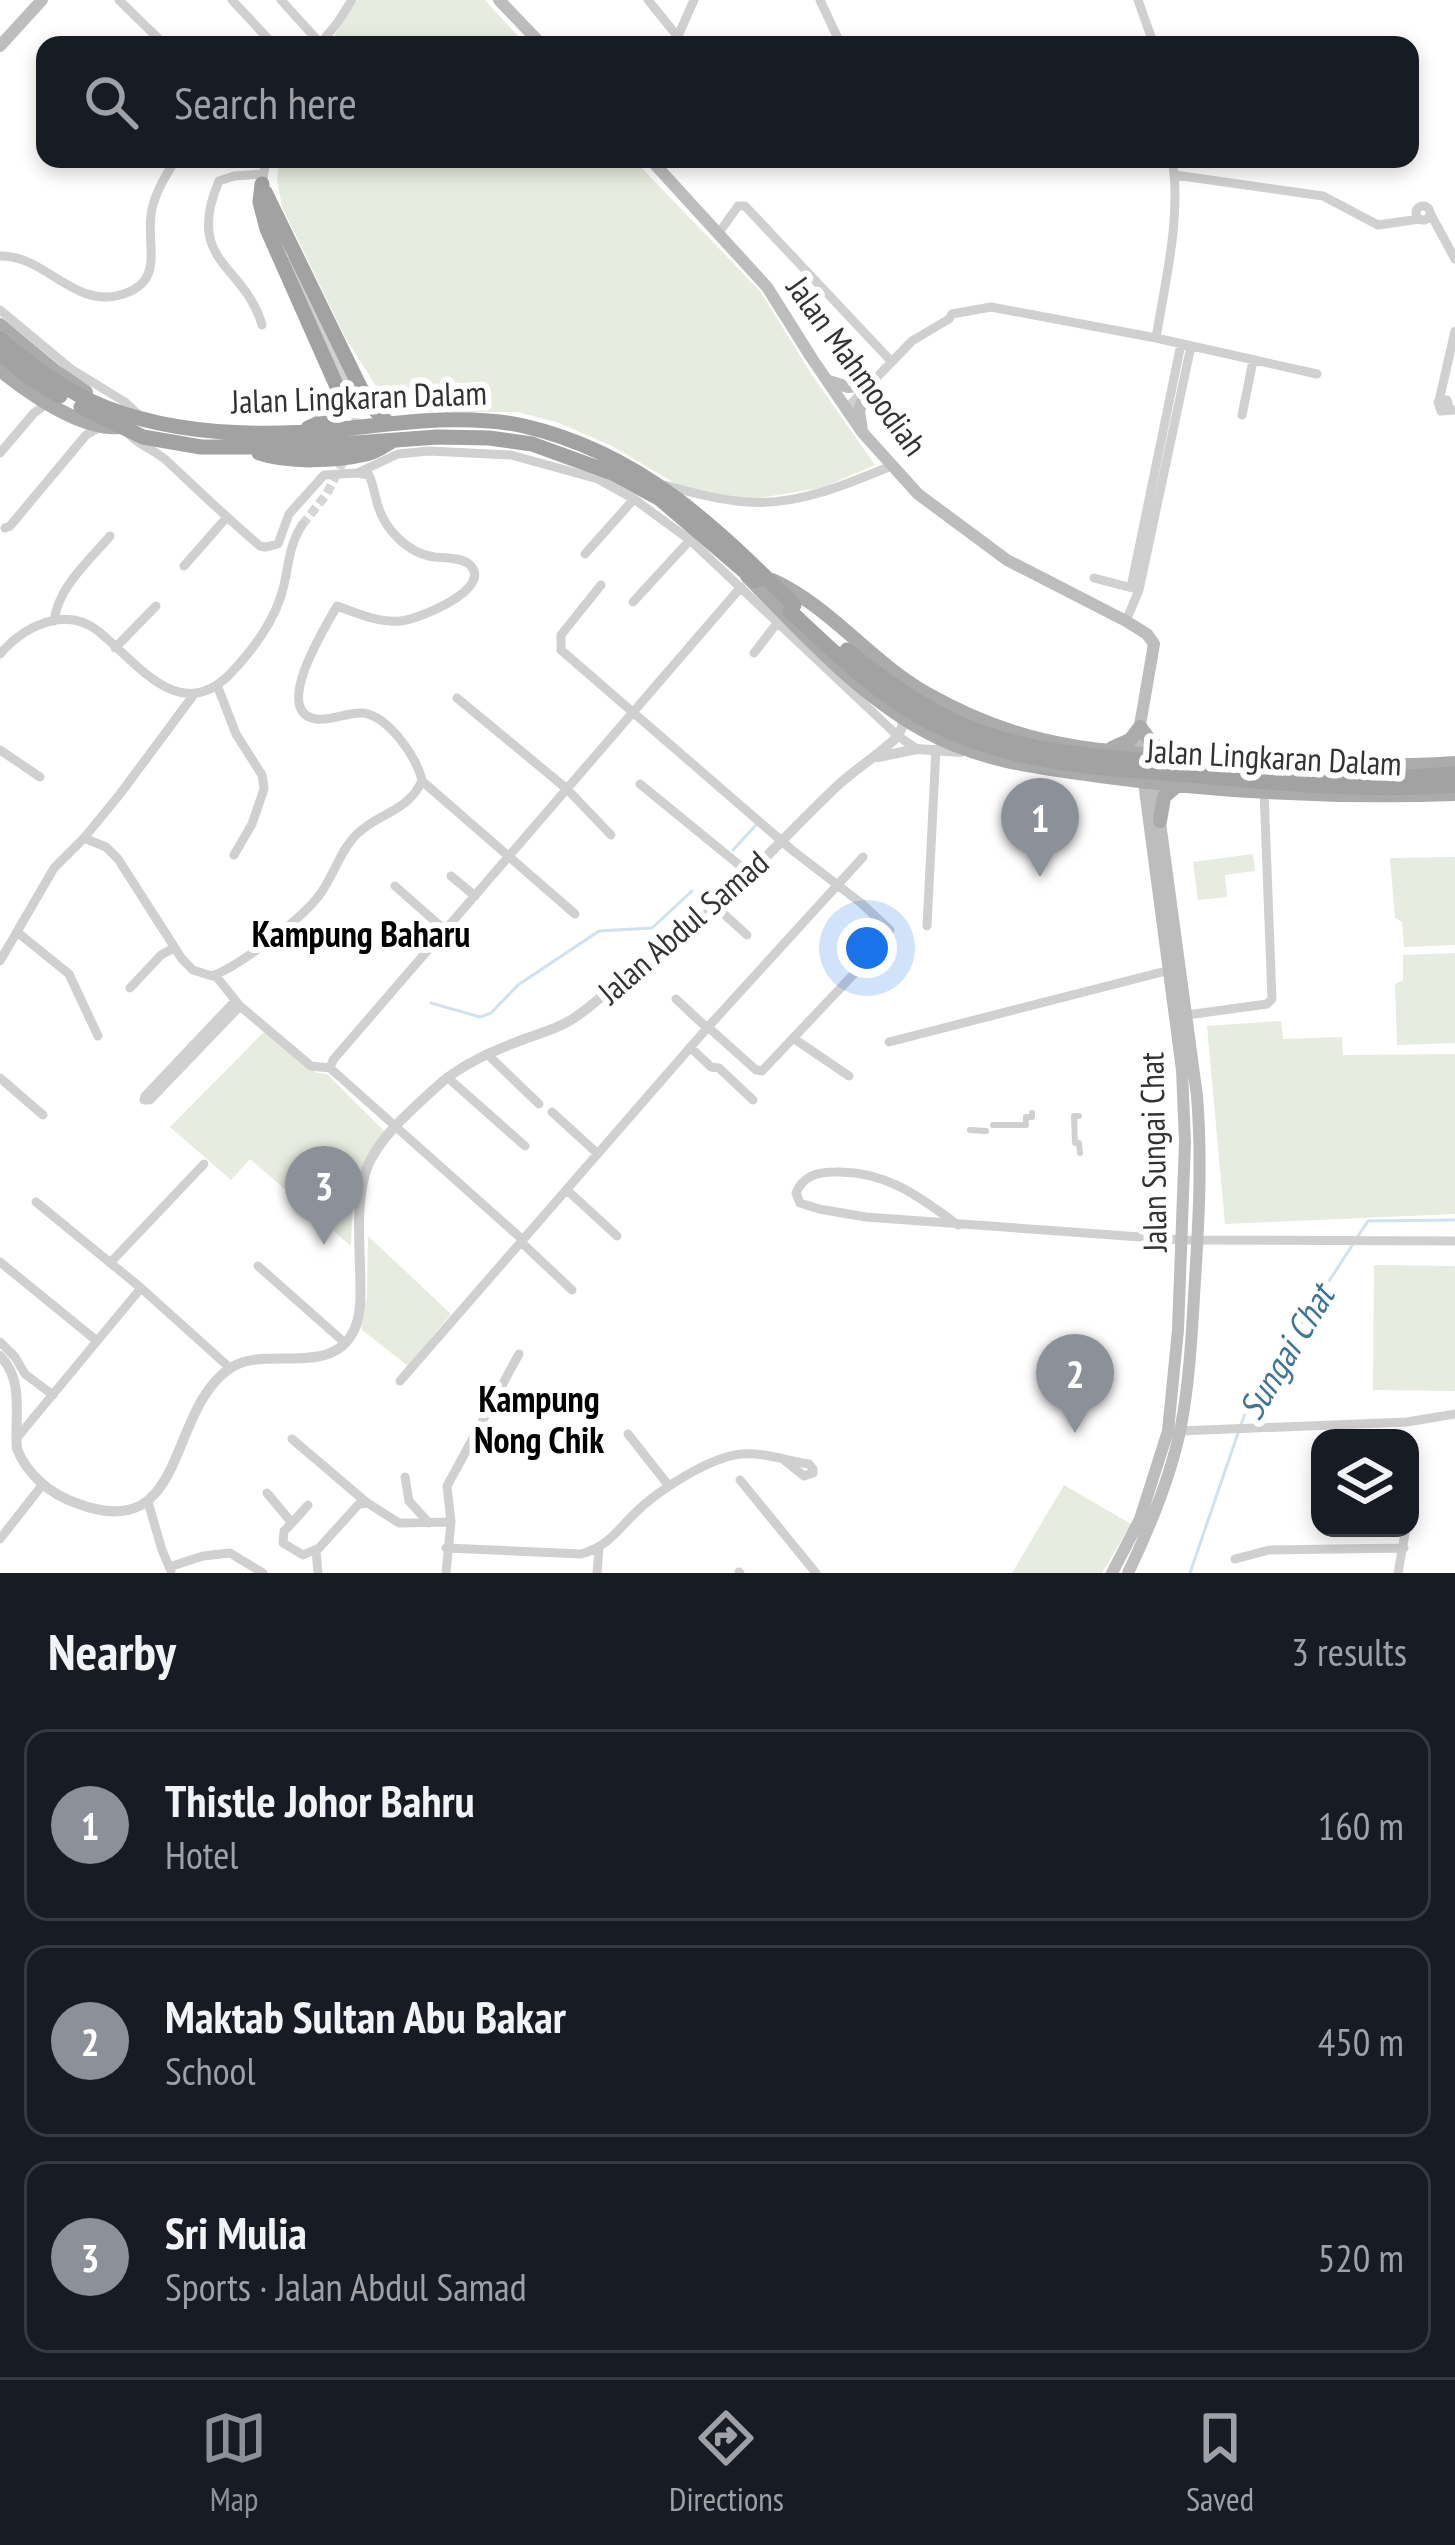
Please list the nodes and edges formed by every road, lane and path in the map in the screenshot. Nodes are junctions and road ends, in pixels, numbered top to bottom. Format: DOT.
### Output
graph roads {
  1 [pos="42,0"];
  2 [pos="118,0"];
  3 [pos="232,0"];
  4 [pos="281,0"];
  5 [pos="352,0"];
  6 [pos="499,0"];
  7 [pos="648,0"];
  8 [pos="694,0"];
  9 [pos="824,0"];
  10 [pos="1138,0"];
  11 [pos="156,36"];
  12 [pos="266,36"];
  13 [pos="313,36"];
  14 [pos="327,36"];
  15 [pos="533,36"];
  16 [pos="673,36"];
  17 [pos="678,36"];
  18 [pos="838,36"];
  19 [pos="1149,36"];
  20 [pos="0,46"];
  21 [pos="172,168"];
  22 [pos="264,168"];
  23 [pos="658,168"];
  24 [pos="1174,168"];
  25 [pos="1175,175"];
  26 [pos="262,179"];
  27 [pos="718,234"];
  28 [pos="0,256"];
  29 [pos="1455,259"];
  30 [pos="0,310"];
  31 [pos="0,325"];
  32 [pos="262,325"];
  33 [pos="1455,331"];
  34 [pos="1156,338"];
  35 [pos="0,339"];
  36 [pos="1186,345"];
  37 [pos="0,355"];
  38 [pos="891,361"];
  39 [pos="1253,361"];
  40 [pos="0,370"];
  41 [pos="1317,374"];
  42 [pos="826,380"];
  43 [pos="868,385"];
  44 [pos="352,392"];
  45 [pos="30,393"];
  46 [pos="48,403"];
  47 [pos="1449,405"];
  48 [pos="844,407"];
  49 [pos="108,409"];
  50 [pos="34,413"];
  51 [pos="1242,415"];
  52 [pos="141,417"];
  53 [pos="122,428"];
  54 [pos="93,431"];
  55 [pos="393,431"];
  56 [pos="862,432"];
  57 [pos="294,434"];
  58 [pos="245,448"];
  59 [pos="0,454"];
  60 [pos="383,460"];
  61 [pos="891,466"];
  62 [pos="321,467"];
  63 [pos="357,472"];
  64 [pos="659,484"];
  65 [pos="375,490"];
  66 [pos="634,499"];
  67 [pos="226,518"];
  68 [pos="302,525"];
  69 [pos="4,528"];
  70 [pos="110,536"];
  71 [pos="690,540"];
  72 [pos="585,554"];
  73 [pos="731,560"];
  74 [pos="184,566"];
  75 [pos="767,578"];
  76 [pos="1094,578"];
  77 [pos="601,585"];
  78 [pos="741,587"];
  79 [pos="1135,589"];
  80 [pos="633,602"];
  81 [pos="156,605"];
  82 [pos="787,613"];
  83 [pos="54,621"];
  84 [pos="1126,621"];
  85 [pos="115,648"];
  86 [pos="754,653"];
  87 [pos="0,654"];
  88 [pos="217,686"];
  89 [pos="195,693"];
  90 [pos="457,698"];
  91 [pos="632,713"];
  92 [pos="899,715"];
  93 [pos="1140,727"];
  94 [pos="898,736"];
  95 [pos="917,749"];
  96 [pos="936,749"];
  97 [pos="1107,749"];
  98 [pos="0,750"];
  99 [pos="976,753"];
  100 [pos="1145,753"];
  101 [pos="1172,755"];
  102 [pos="873,758"];
  103 [pos="1455,763"];
  104 [pos="1387,767"];
  105 [pos="1455,774"];
  106 [pos="40,776"];
  107 [pos="422,781"];
  108 [pos="1149,782"];
  109 [pos="640,784"];
  110 [pos="1455,784"];
  111 [pos="1178,785"];
  112 [pos="567,789"];
  113 [pos="1264,791"];
  114 [pos="1455,794"];
  115 [pos="1376,795"];
  116 [pos="1160,821"];
  117 [pos="610,835"];
  118 [pos="84,838"];
  119 [pos="782,841"];
  120 [pos="234,855"];
  121 [pos="509,857"];
  122 [pos="862,857"];
  123 [pos="748,873"];
  124 [pos="451,876"];
  125 [pos="838,885"];
  126 [pos="395,886"];
  127 [pos="475,896"];
  128 [pos="715,906"];
  129 [pos="575,914"];
  130 [pos="927,926"];
  131 [pos="446,931"];
  132 [pos="17,932"];
  133 [pos="748,935"];
  134 [pos="175,948"];
  135 [pos="0,961"];
  136 [pos="1170,970"];
  137 [pos="214,975"];
  138 [pos="130,988"];
  139 [pos="676,999"];
  140 [pos="238,1003"];
  141 [pos="1187,1015"];
  142 [pos="708,1027"];
  143 [pos="98,1036"];
  144 [pos="793,1038"];
  145 [pos="889,1042"];
  146 [pos="691,1047"];
  147 [pos="487,1054"];
  148 [pos="330,1068"];
  149 [pos="849,1076"];
  150 [pos="447,1077"];
  151 [pos="0,1078"];
  152 [pos="753,1100"];
  153 [pos="538,1104"];
  154 [pos="551,1112"];
  155 [pos="1032,1113"];
  156 [pos="43,1115"];
  157 [pos="1079,1116"];
  158 [pos="396,1128"];
  159 [pos="970,1130"];
  160 [pos="524,1146"];
  161 [pos="1080,1153"];
  162 [pos="598,1154"];
  163 [pos="204,1164"];
  164 [pos="567,1190"];
  165 [pos="36,1202"];
  166 [pos="958,1225"];
  167 [pos="617,1236"];
  168 [pos="1182,1240"];
  169 [pos="1198,1240"];
  170 [pos="522,1241"];
  171 [pos="1455,1241"];
  172 [pos="0,1262"];
  173 [pos="110,1263"];
  174 [pos="257,1266"];
  175 [pos="141,1288"];
  176 [pos="572,1290"];
  177 [pos="98,1341"];
  178 [pos="0,1342"];
  179 [pos="345,1343"];
  180 [pos="518,1354"];
  181 [pos="0,1356"];
  182 [pos="230,1369"];
  183 [pos="400,1381"];
  184 [pos="53,1395"];
  185 [pos="1455,1414"];
  186 [pos="1407,1422"];
  187 [pos="1407,1429"];
  188 [pos="1180,1431"];
  189 [pos="628,1434"];
  190 [pos="292,1438"];
  191 [pos="16,1439"];
  192 [pos="784,1460"];
  193 [pos="405,1477"];
  194 [pos="740,1480"];
  195 [pos="43,1484"];
  196 [pos="670,1486"];
  197 [pos="267,1493"];
  198 [pos="148,1502"];
  199 [pos="366,1502"];
  200 [pos="308,1505"];
  201 [pos="1146,1521"];
  202 [pos="292,1522"];
  203 [pos="451,1522"];
  204 [pos="429,1523"];
  205 [pos="1405,1537"];
  206 [pos="0,1538"];
  207 [pos="446,1548"];
  208 [pos="599,1548"];
  209 [pos="316,1550"];
  210 [pos="1403,1552"];
  211 [pos="581,1553"];
  212 [pos="1235,1559"];
  213 [pos="171,1570"];
  214 [pos="597,1570"];
  215 [pos="263,1573"];
  216 [pos="318,1573"];
  217 [pos="446,1573"];
  218 [pos="816,1573"];
  219 [pos="1112,1573"];
  220 [pos="1128,1573"];
  221 [pos="1395,1573"];
  1 -- 20 [label="main road"];
  2 -- 11 [label="street"];
  3 -- 12 [label="street"];
  4 -- 13 [label="street"];
  5 -- 14 [label="street"];
  6 -- 15 [label="main road"];
  7 -- 16 [label="street"];
  8 -- 17 [label="street"];
  9 -- 18 [label="street"];
  10 -- 19 [label="street"];
  21 -- 28 [label="street"];
  22 -- 26 [label="street"];
  23 -- 27 [label="main road, Jalan Mahmoodiah"];
  24 -- 25 [label="street"];
  25 -- 29 [label="street"];
  25 -- 34 [label="street"];
  26 -- 32 [label="street"];
  26 -- 44 [label="street"];
  26 -- 55 [label="highway"];
  26 -- 57 [label="highway"];
  27 -- 38 [label="street"];
  27 -- 42 [label="main road, Jalan Mahmoodiah"];
  30 -- 52 [label="street"];
  31 -- 49 [label="main road"];
  33 -- 47 [label="street"];
  34 -- 36 [label="street"];
  34 -- 38 [label="street"];
  35 -- 49 [label="highway, Jalan Lingkaran Dalam"];
  36 -- 39 [label="street"];
  36 -- 79 [label="street"];
  37 -- 53 [label="highway, Jalan Lingkaran Dalam"];
  38 -- 43 [label="street"];
  39 -- 41 [label="street"];
  39 -- 51 [label="street"];
  40 -- 45 [label="main road"];
  42 -- 43 [label="main road"];
  42 -- 48 [label="main road, Jalan Mahmoodiah"];
  43 -- 48 [label="street"];
  43 -- 56 [label="main road"];
  45 -- 46 [label="main road"];
  45 -- 50 [label="street"];
  46 -- 50 [label="street"];
  46 -- 54 [label="main road"];
  48 -- 56 [label="main road, Jalan Mahmoodiah"];
  49 -- 52 [label="highway, Jalan Lingkaran Dalam"];
  50 -- 59 [label="street"];
  52 -- 57 [label="highway, Jalan Lingkaran Dalam"];
  53 -- 54 [label="main road"];
  53 -- 58 [label="highway, Jalan Lingkaran Dalam"];
  53 -- 67 [label="street"];
  54 -- 69 [label="street"];
  55 -- 57 [label="highway, Jalan Lingkaran Dalam"];
  55 -- 58 [label="highway, Jalan Lingkaran Dalam"];
  55 -- 62 [label="highway"];
  55 -- 64 [label="highway, Jalan Lingkaran Dalam"];
  55 -- 73 [label="highway, Jalan Lingkaran Dalam"];
  56 -- 61 [label="main road, Jalan Mahmoodiah"];
  58 -- 62 [label="highway"];
  60 -- 63 [label="street"];
  60 -- 65 [label="street"];
  60 -- 66 [label="street"];
  61 -- 64 [label="street"];
  61 -- 84 [label="main road, Jalan Mahmoodiah"];
  62 -- 63 [label="street"];
  62 -- 67 [label="street"];
  63 -- 65 [label="street"];
  64 -- 75 [label="highway, Jalan Lingkaran Dalam"];
  65 -- 107 [label="street"];
  66 -- 71 [label="street"];
  66 -- 72 [label="street"];
  67 -- 74 [label="street"];
  68 -- 88 [label="street"];
  70 -- 83 [label="street"];
  71 -- 78 [label="street"];
  71 -- 80 [label="street"];
  73 -- 82 [label="highway, Jalan Lingkaran Dalam"];
  73 -- 92 [label="main road, Jalan Lingkaran Dalam"];
  75 -- 82 [label="highway, Jalan Lingkaran Dalam"];
  75 -- 97 [label="main road, Jalan Lingkaran Dalam"];
  76 -- 79 [label="street"];
  77 -- 91 [label="street"];
  78 -- 82 [label="street"];
  78 -- 91 [label="street"];
  79 -- 84 [label="street"];
  81 -- 85 [label="street"];
  82 -- 86 [label="street"];
  82 -- 94 [label="street"];
  82 -- 105 [label="highway, Jalan Lingkaran Dalam, bridge"];
  82 -- 110 [label="highway, Jalan Lingkaran Dalam, bridge"];
  83 -- 85 [label="street"];
  83 -- 87 [label="street"];
  84 -- 93 [label="main road"];
  85 -- 89 [label="street"];
  88 -- 89 [label="street"];
  88 -- 120 [label="street"];
  89 -- 118 [label="street"];
  90 -- 112 [label="street"];
  91 -- 112 [label="street"];
  91 -- 119 [label="street"];
  92 -- 94 [label="street"];
  92 -- 99 [label="main road, Jalan Lingkaran Dalam"];
  93 -- 97 [label="main road"];
  93 -- 100 [label="main road"];
  93 -- 101 [label="main road"];
  94 -- 95 [label="street"];
  94 -- 102 [label="street, Jalan Abdul Samad"];
  95 -- 96 [label="street, Jalan Abdul Samad"];
  95 -- 102 [label="street, Jalan Abdul Samad"];
  96 -- 99 [label="street, Jalan Abdul Samad"];
  96 -- 130 [label="street"];
  97 -- 100 [label="main road, Jalan Lingkaran Dalam"];
  98 -- 106 [label="street"];
  99 -- 108 [label="main road, Jalan Lingkaran Dalam"];
  100 -- 101 [label="main road, Jalan Lingkaran Dalam"];
  100 -- 108 [label="main road"];
  101 -- 104 [label="main road, Jalan Lingkaran Dalam"];
  102 -- 119 [label="street, Jalan Abdul Samad"];
  103 -- 104 [label="main road, Jalan Lingkaran Dalam"];
  104 -- 115 [label="main road"];
  107 -- 121 [label="street"];
  107 -- 137 [label="street"];
  108 -- 111 [label="main road, Jalan Lingkaran Dalam"];
  108 -- 116 [label="main road, Jalan Sungai Chat"];
  108 -- 136 [label="main road, Jalan Sungai Chat"];
  109 -- 123 [label="street"];
  111 -- 113 [label="main road, Jalan Lingkaran Dalam"];
  111 -- 116 [label="main road"];
  112 -- 117 [label="street"];
  112 -- 121 [label="street"];
  113 -- 115 [label="main road, Jalan Lingkaran Dalam"];
  113 -- 141 [label="street"];
  114 -- 115 [label="main road, Jalan Lingkaran Dalam"];
  116 -- 141 [label="main road, Jalan Sungai Chat"];
  118 -- 132 [label="street"];
  118 -- 134 [label="street"];
  119 -- 123 [label="street, Jalan Abdul Samad"];
  119 -- 125 [label="street"];
  121 -- 127 [label="street"];
  121 -- 129 [label="street"];
  122 -- 125 [label="street"];
  123 -- 128 [label="street, Jalan Abdul Samad"];
  124 -- 127 [label="street"];
  125 -- 142 [label="street"];
  125 -- 144 [label="street"];
  126 -- 131 [label="street"];
  127 -- 131 [label="street"];
  128 -- 133 [label="street"];
  128 -- 147 [label="street, Jalan Abdul Samad"];
  131 -- 148 [label="street"];
  132 -- 135 [label="street"];
  132 -- 143 [label="street"];
  134 -- 137 [label="street"];
  134 -- 138 [label="street"];
  136 -- 145 [label="street"];
  136 -- 168 [label="main road, Jalan Sungai Chat"];
  137 -- 140 [label="street"];
  139 -- 142 [label="street"];
  140 -- 140 [label="street"];
  140 -- 148 [label="street"];
  141 -- 169 [label="main road, Jalan Sungai Chat"];
  142 -- 144 [label="street"];
  142 -- 146 [label="street"];
  144 -- 149 [label="street"];
  146 -- 152 [label="street"];
  146 -- 162 [label="street"];
  147 -- 150 [label="street, Jalan Abdul Samad"];
  147 -- 153 [label="street"];
  148 -- 158 [label="street"];
  150 -- 158 [label="street, Jalan Abdul Samad"];
  150 -- 160 [label="street"];
  151 -- 156 [label="street"];
  154 -- 162 [label="street"];
  155 -- 159 [label="street"];
  157 -- 161 [label="street"];
  158 -- 170 [label="street"];
  158 -- 179 [label="street, Jalan Abdul Samad"];
  162 -- 164 [label="street"];
  163 -- 173 [label="street"];
  164 -- 167 [label="street"];
  164 -- 170 [label="street"];
  165 -- 173 [label="street"];
  166 -- 166 [label="street"];
  166 -- 168 [label="street"];
  168 -- 169 [label="street"];
  168 -- 201 [label="main road, Jalan Sungai Chat"];
  169 -- 171 [label="street"];
  169 -- 188 [label="main road, Jalan Sungai Chat"];
  170 -- 176 [label="street"];
  170 -- 183 [label="street"];
  172 -- 177 [label="street"];
  173 -- 175 [label="street"];
  174 -- 179 [label="street"];
  175 -- 177 [label="street"];
  175 -- 182 [label="street"];
  177 -- 184 [label="street"];
  178 -- 184 [label="street"];
  179 -- 182 [label="street"];
  180 -- 203 [label="street"];
  181 -- 191 [label="street"];
  182 -- 198 [label="street"];
  184 -- 191 [label="street"];
  185 -- 186 [label="street"];
  186 -- 187 [label="street"];
  186 -- 188 [label="street"];
  188 -- 201 [label="main road, Jalan Sungai Chat"];
  189 -- 196 [label="street"];
  190 -- 199 [label="street"];
  191 -- 195 [label="street"];
  192 -- 196 [label="street"];
  193 -- 204 [label="street"];
  194 -- 218 [label="street"];
  195 -- 198 [label="street"];
  195 -- 206 [label="street"];
  196 -- 208 [label="street"];
  197 -- 202 [label="street"];
  198 -- 213 [label="street"];
  199 -- 204 [label="street"];
  199 -- 209 [label="street"];
  200 -- 202 [label="street"];
  201 -- 219 [label="main road"];
  201 -- 220 [label="main road"];
  202 -- 209 [label="street"];
  203 -- 204 [label="street"];
  203 -- 207 [label="street"];
  205 -- 210 [label="street"];
  207 -- 211 [label="street"];
  207 -- 217 [label="street"];
  208 -- 211 [label="street"];
  208 -- 214 [label="street"];
  209 -- 216 [label="street"];
  210 -- 212 [label="street"];
  210 -- 221 [label="street"];
  211 -- 214 [label="street"];
  213 -- 215 [label="street"];
}
